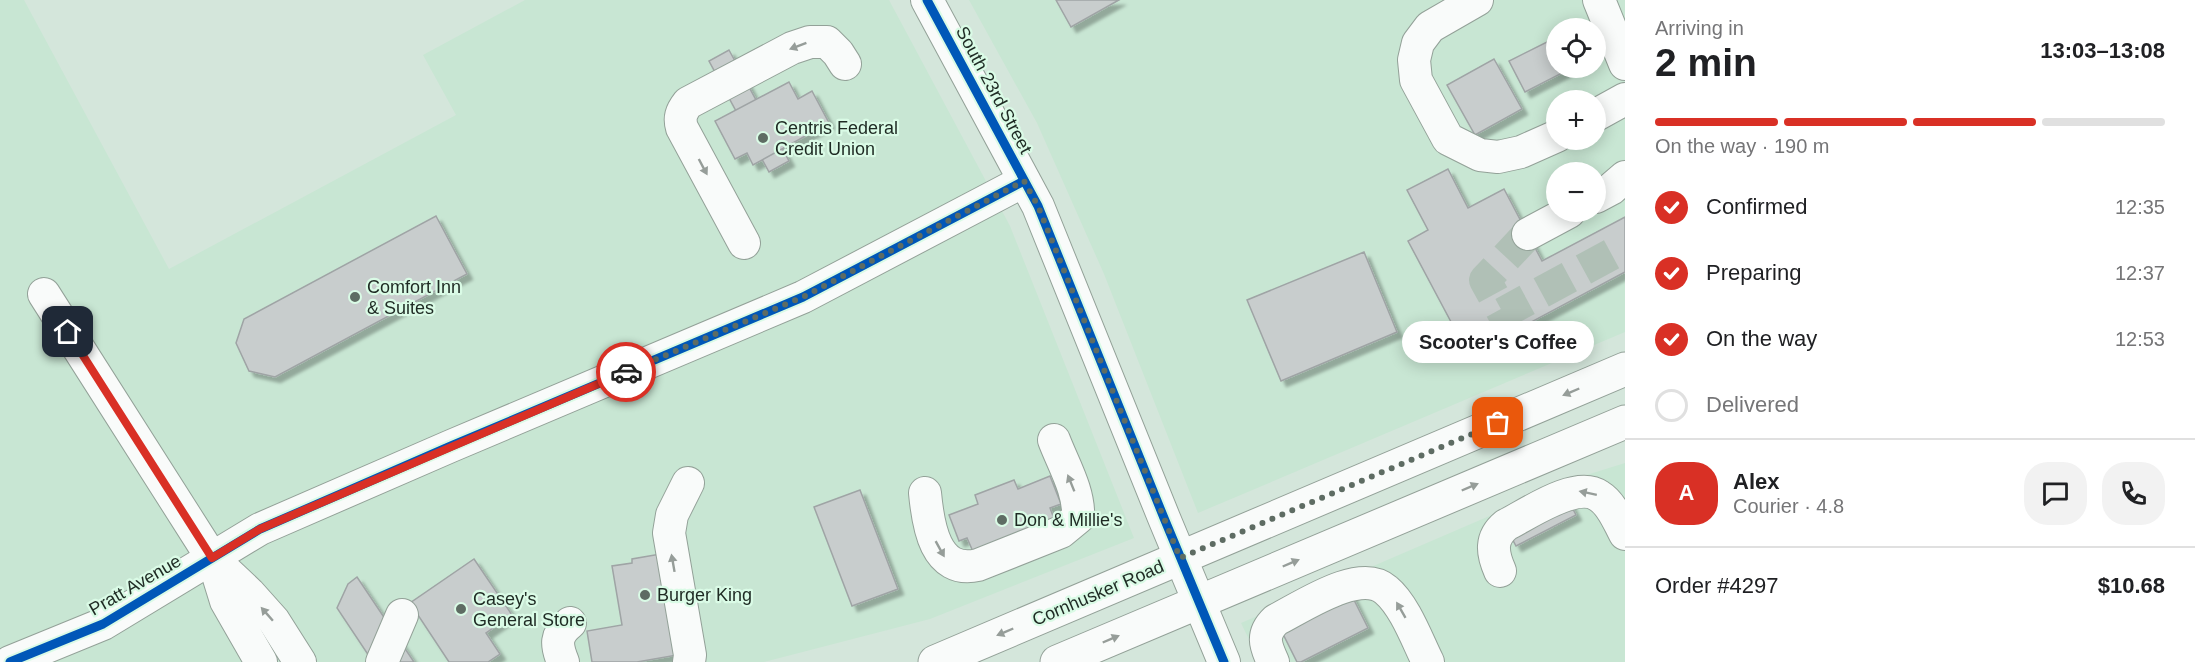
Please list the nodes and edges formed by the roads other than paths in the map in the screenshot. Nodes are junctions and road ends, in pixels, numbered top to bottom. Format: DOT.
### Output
graph roads {
  1 [pos="927,0"];
  2 [pos="1478,0"];
  3 [pos="1599,0"];
  4 [pos="845,64"];
  5 [pos="1625,64"];
  6 [pos="1625,99"];
  7 [pos="1606,109"];
  8 [pos="1546,141"];
  9 [pos="1625,177"];
  10 [pos="1024,181"];
  11 [pos="1606,192"];
  12 [pos="1550,222"];
  13 [pos="1528,234"];
  14 [pos="744,243"];
  15 [pos="44,294"];
  16 [pos="1625,369"];
  17 [pos="1625,422"];
  18 [pos="1054,440"];
  19 [pos="688,483"];
  20 [pos="925,493"];
  21 [pos="1625,534"];
  22 [pos="212,558"];
  23 [pos="1180,558"];
  24 [pos="1500,571"];
  25 [pos="1199,602"];
  26 [pos="402,615"];
  27 [pos="570,623"];
  28 [pos="10,662"];
  29 [pos="261,662"];
  30 [pos="300,662"];
  31 [pos="382,662"];
  32 [pos="563,662"];
  33 [pos="689,662"];
  34 [pos="935,662"];
  35 [pos="1057,662"];
  36 [pos="1224,662"];
  37 [pos="1273,662"];
  38 [pos="1428,662"];
  1 -- 10 [label="street, South 23rd Street"];
  2 -- 8 [label="street"];
  3 -- 5 [label="street"];
  4 -- 14 [label="street, one-way"];
  6 -- 7 [label="street"];
  9 -- 11 [label="street"];
  10 -- 22 [label="street, Pratt Avenue"];
  10 -- 23 [label="street, South 23rd Street"];
  12 -- 13 [label="street"];
  15 -- 22 [label="street"];
  16 -- 23 [label="main road, Cornhusker Road, one-way"];
  25 -- 17 [label="main road, one-way"];
  20 -- 18 [label="street, one-way"];
  33 -- 19 [label="street, one-way"];
  21 -- 24 [label="street, one-way"];
  22 -- 28 [label="street, Pratt Avenue"];
  22 -- 29 [label="street"];
  30 -- 22 [label="street, one-way"];
  23 -- 25 [label="street, South 23rd Street"];
  23 -- 34 [label="main road, Cornhusker Road, one-way"];
  35 -- 25 [label="main road, one-way"];
  25 -- 36 [label="street, South 23rd Street"];
  26 -- 31 [label="street"];
  27 -- 32 [label="street"];
  38 -- 37 [label="street, one-way"];
}
